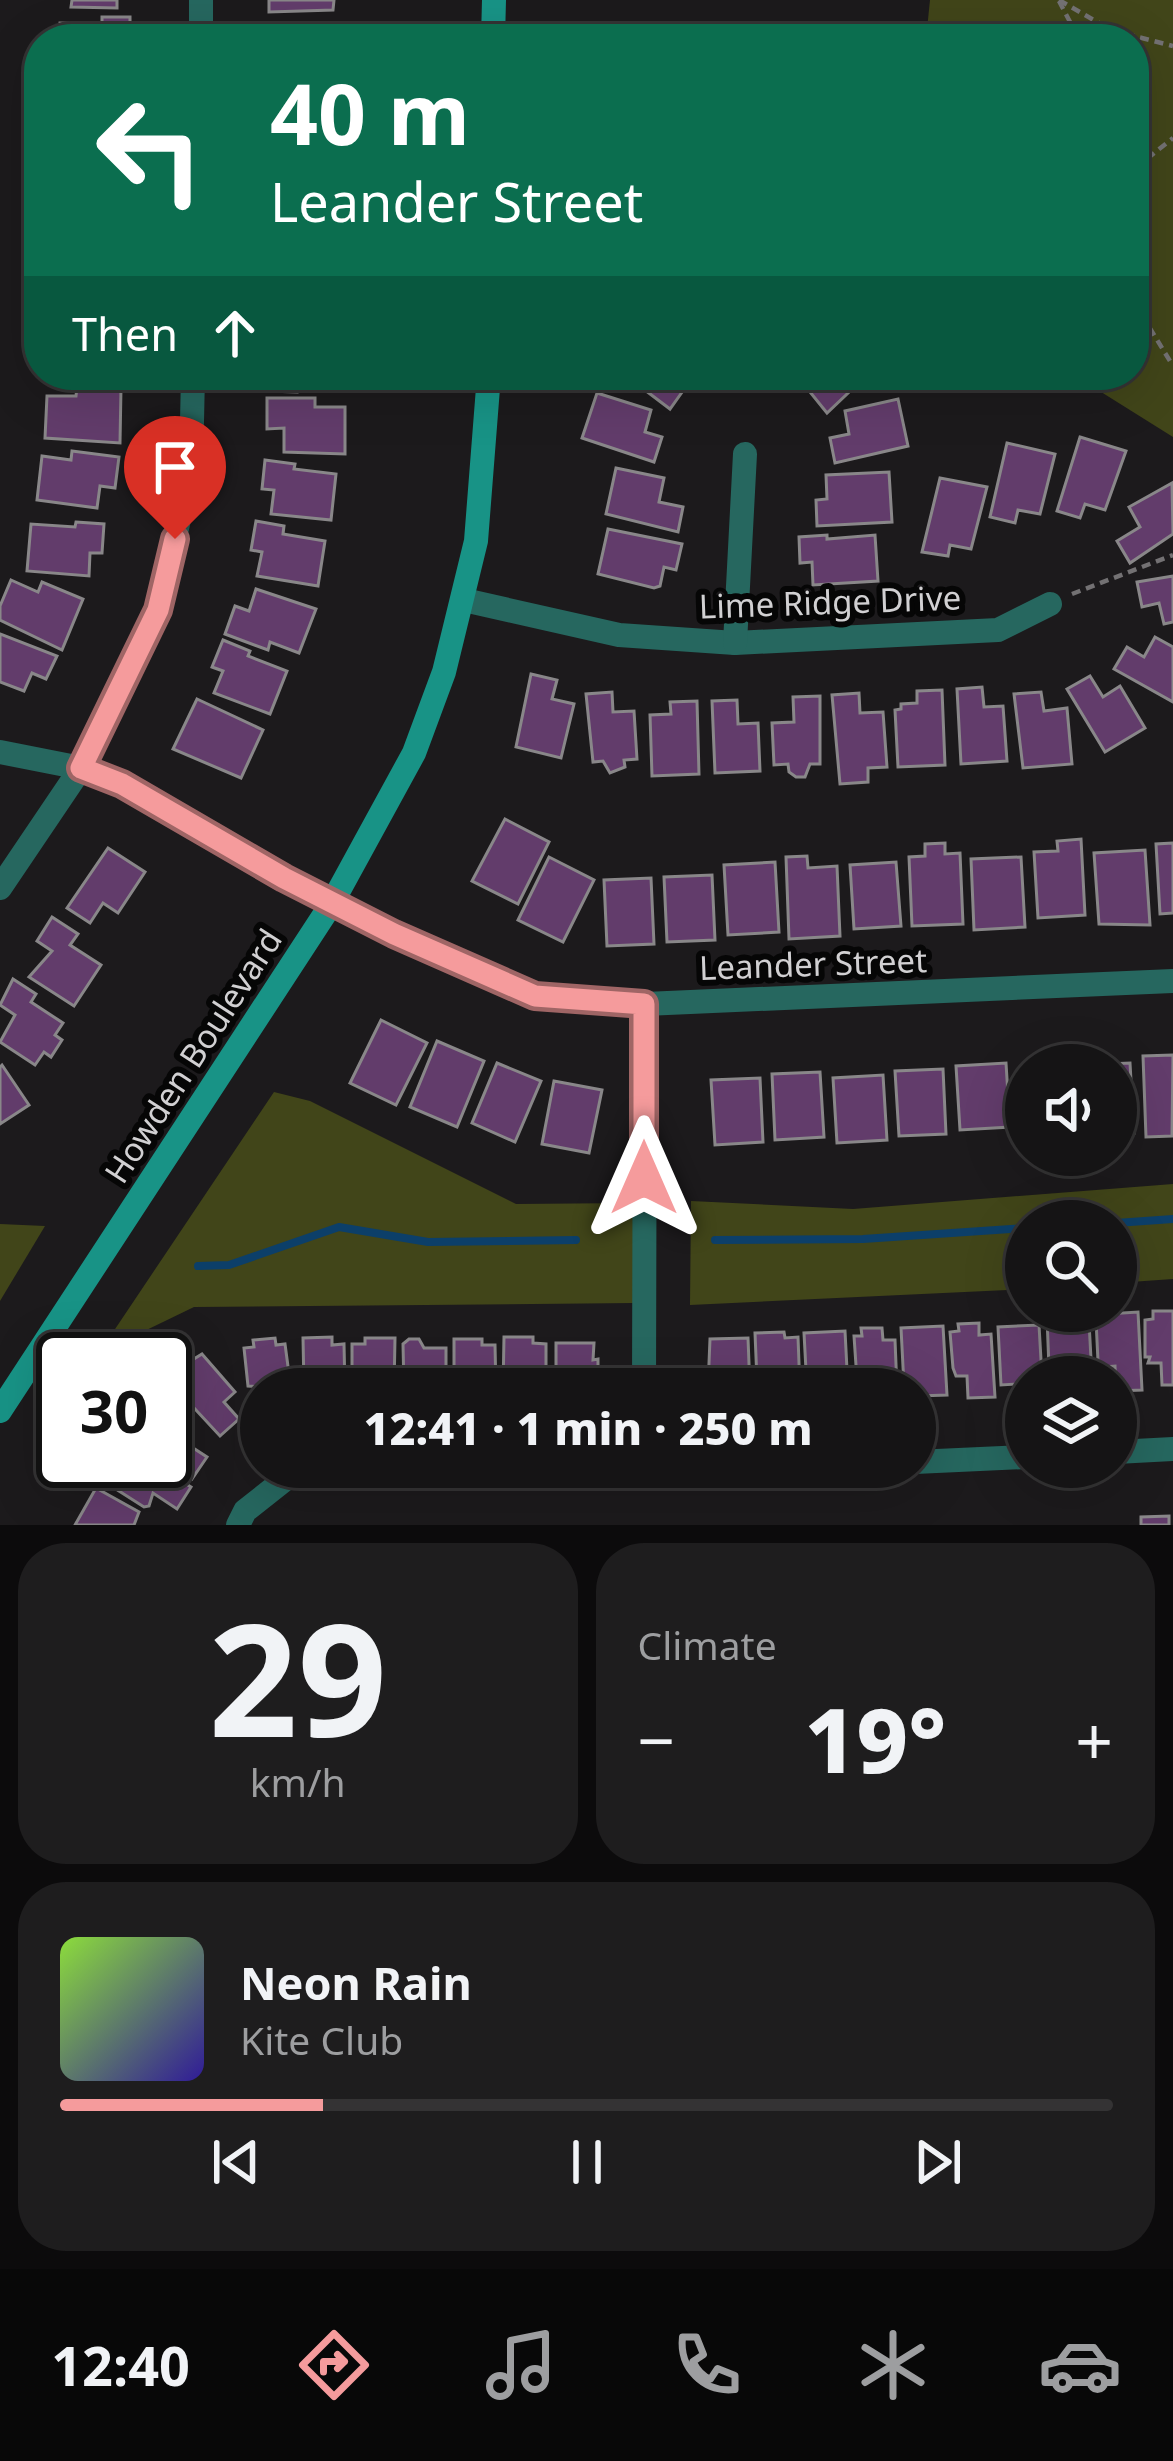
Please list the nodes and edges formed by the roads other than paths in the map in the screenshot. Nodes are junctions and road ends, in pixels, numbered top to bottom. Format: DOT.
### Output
graph roads {
  1 [pos="194,390"];
  2 [pos="488,390"];
  3 [pos="746,454"];
  4 [pos="464,600"];
  5 [pos="1050,604"];
  6 [pos="735,643"];
  7 [pos="0,752"];
  8 [pos="81,768"];
  9 [pos="0,888"];
  10 [pos="332,903"];
  11 [pos="1173,982"];
  12 [pos="644,1004"];
  13 [pos="644,1368"];
  14 [pos="0,1411"];
  15 [pos="1173,1450"];
  16 [pos="1137,1451"];
  17 [pos="1005,1458"];
  18 [pos="936,1461"];
  19 [pos="273,1488"];
  20 [pos="238,1525"];
  1 -- 8 [label="street"];
  2 -- 4 [label="street, Howden Boulevard"];
  3 -- 6 [label="street"];
  4 -- 6 [label="street, Lime Ridge Drive"];
  4 -- 10 [label="street, Howden Boulevard"];
  5 -- 6 [label="street, Lime Ridge Drive"];
  7 -- 8 [label="street, Leander Street"];
  8 -- 9 [label="street"];
  8 -- 10 [label="street, Leander Street"];
  10 -- 12 [label="street, Leander Street"];
  10 -- 14 [label="street, Howden Boulevard"];
  11 -- 12 [label="street, Leander Street"];
  12 -- 13 [label="street"];
  15 -- 16 [label="street"];
  17 -- 18 [label="street"];
  19 -- 20 [label="street"];
}
